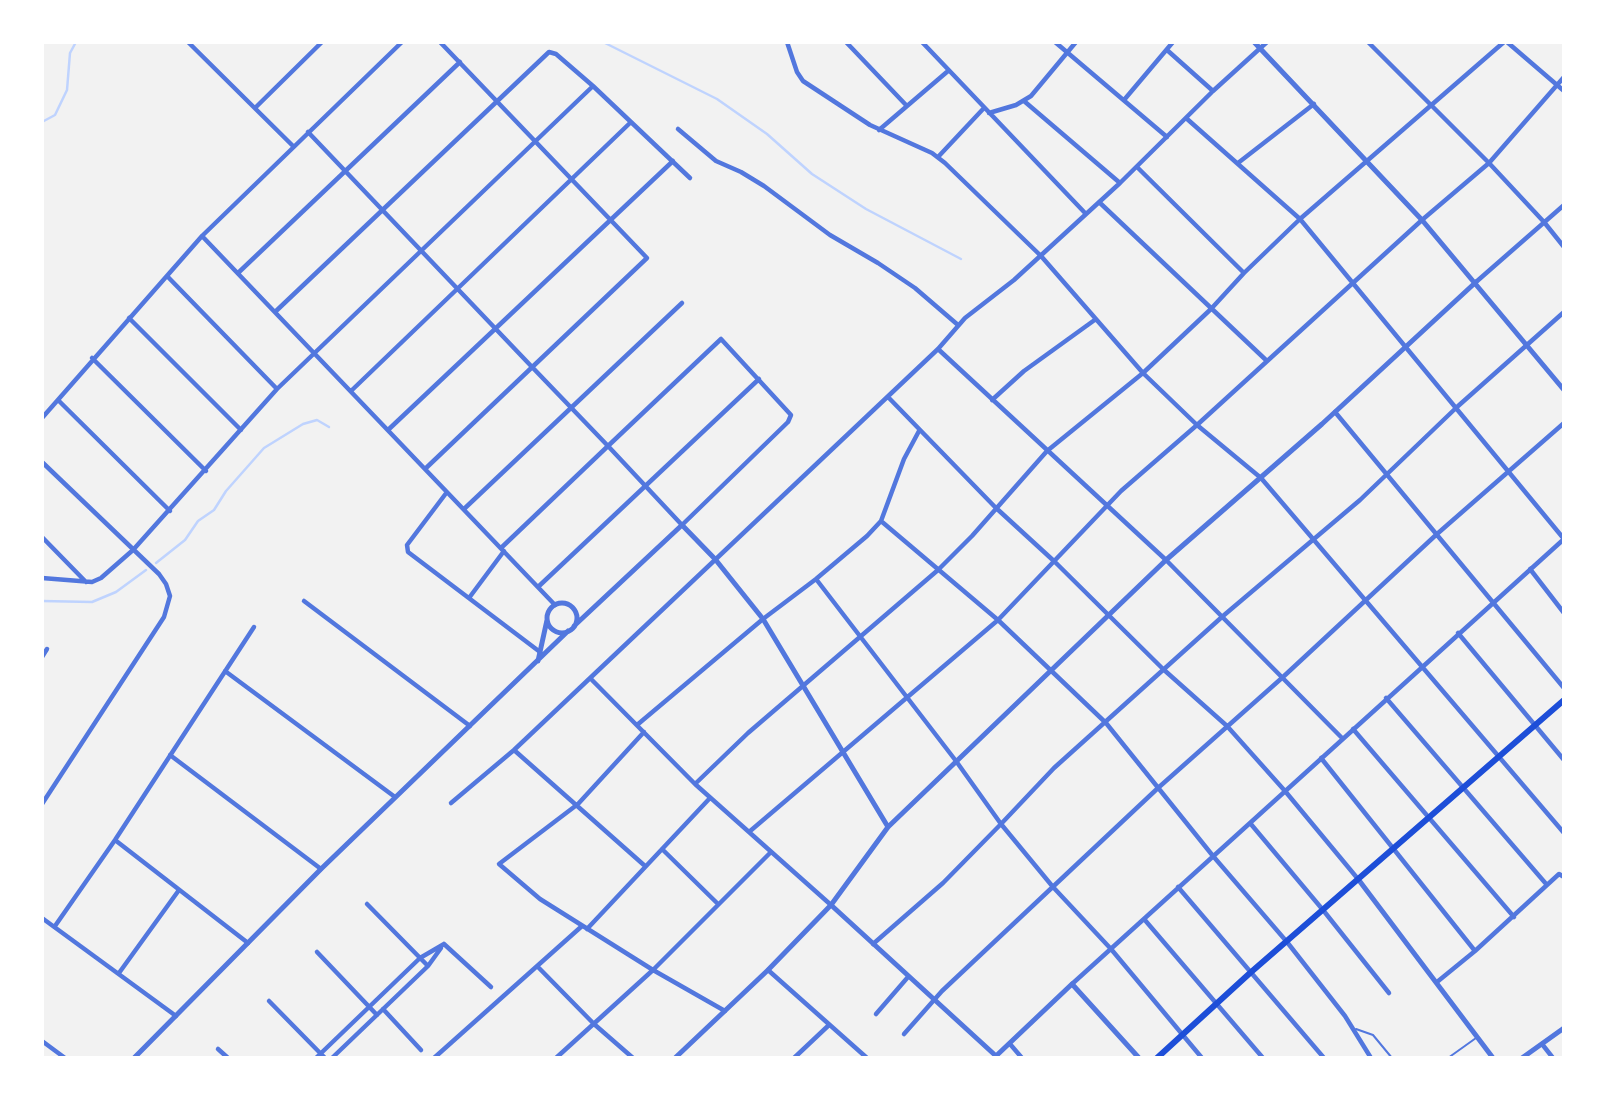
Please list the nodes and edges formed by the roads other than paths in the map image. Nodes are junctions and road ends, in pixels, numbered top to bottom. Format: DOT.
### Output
graph roads {
  1 [pos="188,42"];
  2 [pos="322,42"];
  3 [pos="402,42"];
  4 [pos="440,42"];
  5 [pos="787,42"];
  6 [pos="846,42"];
  7 [pos="922,42"];
  8 [pos="1055,42"];
  9 [pos="1076,42"];
  10 [pos="1173,42"];
  11 [pos="1254,42"];
  12 [pos="1267,42"];
  13 [pos="1368,42"];
  14 [pos="1506,42"];
  15 [pos="1261,48"];
  16 [pos="1167,50"];
  17 [pos="1067,52"];
  18 [pos="460,62"];
  19 [pos="948,71"];
  20 [pos="1564,77"];
  21 [pos="1557,85"];
  22 [pos="593,86"];
  23 [pos="1213,91"];
  24 [pos="1564,91"];
  25 [pos="1124,100"];
  26 [pos="1024,101"];
  27 [pos="496,102"];
  28 [pos="1314,104"];
  29 [pos="906,105"];
  30 [pos="1433,106"];
  31 [pos="255,108"];
  32 [pos="984,108"];
  33 [pos="989,113"];
  34 [pos="1186,118"];
  35 [pos="631,122"];
  36 [pos="678,129"];
  37 [pos="879,130"];
  38 [pos="308,132"];
  39 [pos="1167,137"];
  40 [pos="534,141"];
  41 [pos="293,146"];
  42 [pos="938,157"];
  43 [pos="1368,160"];
  44 [pos="673,161"];
  45 [pos="1238,163"];
  46 [pos="1489,163"];
  47 [pos="1137,167"];
  48 [pos="345,171"];
  49 [pos="690,178"];
  50 [pos="570,180"];
  51 [pos="1119,184"];
  52 [pos="1099,202"];
  53 [pos="1564,205"];
  54 [pos="382,210"];
  55 [pos="1086,214"];
  56 [pos="1300,219"];
  57 [pos="611,220"];
  58 [pos="1422,220"];
  59 [pos="1545,222"];
  60 [pos="202,236"];
  61 [pos="1564,247"];
  62 [pos="420,250"];
  63 [pos="1041,256"];
  64 [pos="1244,272"];
  65 [pos="238,273"];
  66 [pos="167,276"];
  67 [pos="1355,282"];
  68 [pos="1476,282"];
  69 [pos="457,289"];
  70 [pos="682,303"];
  71 [pos="1211,309"];
  72 [pos="275,312"];
  73 [pos="1564,312"];
  74 [pos="129,318"];
  75 [pos="1096,319"];
  76 [pos="958,325"];
  77 [pos="495,329"];
  78 [pos="1406,345"];
  79 [pos="1528,345"];
  80 [pos="938,349"];
  81 [pos="314,352"];
  82 [pos="92,358"];
  83 [pos="1267,360"];
  84 [pos="533,368"];
  85 [pos="1143,373"];
  86 [pos="759,379"];
  87 [pos="277,388"];
  88 [pos="1564,390"];
  89 [pos="351,391"];
  90 [pos="888,397"];
  91 [pos="58,400"];
  92 [pos="992,400"];
  93 [pos="1457,407"];
  94 [pos="571,408"];
  95 [pos="1335,412"];
  96 [pos="42,418"];
  97 [pos="1564,422"];
  98 [pos="1198,425"];
  99 [pos="241,430"];
  100 [pos="388,430"];
  101 [pos="919,431"];
  102 [pos="608,446"];
  103 [pos="1047,451"];
  104 [pos="42,462"];
  105 [pos="425,469"];
  106 [pos="206,471"];
  107 [pos="1508,472"];
  108 [pos="1387,475"];
  109 [pos="1261,478"];
  110 [pos="645,486"];
  111 [pos="447,492"];
  112 [pos="1107,505"];
  113 [pos="995,507"];
  114 [pos="464,509"];
  115 [pos="170,511"];
  116 [pos="881,521"];
  117 [pos="682,525"];
  118 [pos="1437,534"];
  119 [pos="42,537"];
  120 [pos="1313,539"];
  121 [pos="1564,539"];
  122 [pos="502,549"];
  123 [pos="133,550"];
  124 [pos="715,559"];
  125 [pos="1166,559"];
  126 [pos="1055,562"];
  127 [pos="1530,569"];
  128 [pos="938,570"];
  129 [pos="42,578"];
  130 [pos="816,579"];
  131 [pos="87,583"];
  132 [pos="538,587"];
  133 [pos="469,598"];
  134 [pos="1364,600"];
  135 [pos="304,601"];
  136 [pos="1493,602"];
  137 [pos="555,604"];
  138 [pos="574,610"];
  139 [pos="589,612"];
  140 [pos="1564,613"];
  141 [pos="1109,615"];
  142 [pos="1223,616"];
  143 [pos="763,619"];
  144 [pos="547,620"];
  145 [pos="998,620"];
  146 [pos="574,626"];
  147 [pos="254,627"];
  148 [pos="568,631"];
  149 [pos="1458,633"];
  150 [pos="860,637"];
  151 [pos="47,649"];
  152 [pos="540,652"];
  153 [pos="42,657"];
  154 [pos="538,661"];
  155 [pos="1420,667"];
  156 [pos="1163,669"];
  157 [pos="225,671"];
  158 [pos="1052,671"];
  159 [pos="1283,677"];
  160 [pos="591,679"];
  161 [pos="803,685"];
  162 [pos="1564,688"];
  163 [pos="906,696"];
  164 [pos="1386,698"];
  165 [pos="1564,700"];
  166 [pos="1106,723"];
  167 [pos="1535,725"];
  168 [pos="470,726"];
  169 [pos="637,726"];
  170 [pos="1227,726"];
  171 [pos="1353,729"];
  172 [pos="644,732"];
  173 [pos="1342,738"];
  174 [pos="514,750"];
  175 [pos="843,752"];
  176 [pos="170,755"];
  177 [pos="1498,757"];
  178 [pos="1321,758"];
  179 [pos="1564,760"];
  180 [pos="956,761"];
  181 [pos="695,784"];
  182 [pos="1464,787"];
  183 [pos="1158,788"];
  184 [pos="1285,791"];
  185 [pos="395,797"];
  186 [pos="710,798"];
  187 [pos="451,803"];
  188 [pos="42,804"];
  189 [pos="578,804"];
  190 [pos="1429,817"];
  191 [pos="1250,823"];
  192 [pos="1001,824"];
  193 [pos="888,827"];
  194 [pos="749,832"];
  195 [pos="1564,833"];
  196 [pos="115,840"];
  197 [pos="662,849"];
  198 [pos="1393,849"];
  199 [pos="771,852"];
  200 [pos="1213,856"];
  201 [pos="645,866"];
  202 [pos="321,869"];
  203 [pos="1563,875"];
  204 [pos="1358,879"];
  205 [pos="1548,885"];
  206 [pos="1053,887"];
  207 [pos="1178,887"];
  208 [pos="179,890"];
  209 [pos="367,904"];
  210 [pos="718,904"];
  211 [pos="831,905"];
  212 [pos="1323,910"];
  213 [pos="1514,916"];
  214 [pos="42,918"];
  215 [pos="1143,919"];
  216 [pos="55,926"];
  217 [pos="585,927"];
  218 [pos="1286,942"];
  219 [pos="248,943"];
  220 [pos="444,944"];
  221 [pos="872,944"];
  222 [pos="1111,949"];
  223 [pos="1475,951"];
  224 [pos="317,952"];
  225 [pos="420,958"];
  226 [pos="428,966"];
  227 [pos="537,966"];
  228 [pos="653,970"];
  229 [pos="768,970"];
  230 [pos="119,973"];
  231 [pos="1250,973"];
  232 [pos="908,977"];
  233 [pos="1437,982"];
  234 [pos="1072,984"];
  235 [pos="491,987"];
  236 [pos="1389,993"];
  237 [pos="933,1000"];
  238 [pos="269,1001"];
  239 [pos="1217,1004"];
  240 [pos="369,1007"];
  241 [pos="383,1009"];
  242 [pos="726,1011"];
  243 [pos="876,1014"];
  244 [pos="377,1015"];
  245 [pos="176,1017"];
  246 [pos="594,1024"];
  247 [pos="829,1025"];
  248 [pos="1564,1028"];
  249 [pos="1353,1029"];
  250 [pos="904,1034"];
  251 [pos="1182,1035"];
  252 [pos="1478,1037"];
  253 [pos="42,1041"];
  254 [pos="1010,1044"];
  255 [pos="1542,1044"];
  256 [pos="218,1049"];
  257 [pos="421,1050"];
  258 [pos="321,1057"];
  259 [pos="65,1058"];
  260 [pos="134,1058"];
  261 [pos="228,1058"];
  262 [pos="332,1058"];
  263 [pos="435,1058"];
  264 [pos="556,1058"];
  265 [pos="633,1058"];
  266 [pos="675,1058"];
  267 [pos="794,1058"];
  268 [pos="867,1058"];
  269 [pos="996,1058"];
  270 [pos="1022,1058"];
  271 [pos="1139,1058"];
  272 [pos="1157,1058"];
  273 [pos="1202,1058"];
  274 [pos="1263,1058"];
  275 [pos="1324,1058"];
  276 [pos="1370,1058"];
  277 [pos="1392,1058"];
  278 [pos="1448,1058"];
  279 [pos="1493,1058"];
  280 [pos="1522,1058"];
  281 [pos="1553,1058"];
  1 -- 31 [label="street"];
  2 -- 31 [label="street"];
  3 -- 38 [label="street"];
  4 -- 18 [label="street"];
  5 -- 37 [label="street"];
  6 -- 29 [label="street"];
  7 -- 19 [label="street"];
  8 -- 17 [label="street"];
  9 -- 17 [label="street"];
  10 -- 16 [label="street"];
  11 -- 15 [label="street"];
  12 -- 15 [label="street"];
  13 -- 30 [label="street"];
  14 -- 21 [label="street"];
  14 -- 30 [label="street"];
  15 -- 23 [label="street"];
  15 -- 28 [label="street"];
  16 -- 23 [label="street"];
  16 -- 25 [label="street"];
  17 -- 25 [label="street"];
  17 -- 26 [label="street"];
  18 -- 27 [label="street"];
  18 -- 48 [label="street"];
  19 -- 29 [label="street"];
  19 -- 32 [label="street"];
  20 -- 21 [label="street"];
  21 -- 24 [label="street"];
  21 -- 46 [label="street"];
  22 -- 27 [label="street"];
  22 -- 35 [label="street"];
  22 -- 40 [label="street"];
  23 -- 34 [label="street"];
  25 -- 39 [label="street"];
  26 -- 33 [label="street"];
  26 -- 51 [label="street"];
  27 -- 40 [label="street"];
  27 -- 54 [label="street"];
  28 -- 43 [label="street"];
  28 -- 45 [label="street"];
  29 -- 37 [label="street"];
  30 -- 43 [label="street"];
  30 -- 46 [label="street"];
  31 -- 41 [label="street"];
  32 -- 33 [label="street"];
  32 -- 42 [label="street"];
  33 -- 55 [label="street"];
  34 -- 39 [label="street"];
  34 -- 45 [label="street"];
  35 -- 44 [label="street"];
  35 -- 50 [label="street"];
  36 -- 76 [label="street"];
  37 -- 42 [label="street"];
  38 -- 41 [label="street"];
  38 -- 48 [label="street"];
  39 -- 47 [label="street"];
  40 -- 50 [label="street"];
  40 -- 62 [label="street"];
  41 -- 60 [label="street"];
  42 -- 63 [label="street"];
  43 -- 56 [label="street"];
  43 -- 58 [label="street"];
  44 -- 49 [label="street"];
  44 -- 57 [label="street"];
  45 -- 56 [label="street"];
  46 -- 58 [label="street"];
  46 -- 59 [label="street"];
  47 -- 51 [label="street"];
  47 -- 64 [label="street"];
  48 -- 54 [label="street"];
  48 -- 65 [label="street"];
  50 -- 57 [label="street"];
  50 -- 69 [label="street"];
  51 -- 52 [label="street"];
  52 -- 55 [label="street"];
  52 -- 71 [label="street"];
  53 -- 59 [label="street"];
  54 -- 62 [label="street"];
  54 -- 72 [label="street"];
  55 -- 63 [label="street"];
  56 -- 64 [label="street"];
  56 -- 67 [label="street"];
  57 -- 77 [label="street"];
  57 -- 84 [label="street"];
  58 -- 67 [label="street"];
  58 -- 68 [label="street"];
  59 -- 61 [label="street"];
  59 -- 68 [label="street"];
  60 -- 65 [label="street"];
  60 -- 66 [label="street"];
  62 -- 69 [label="street"];
  62 -- 81 [label="street"];
  63 -- 75 [label="street"];
  63 -- 76 [label="street"];
  64 -- 71 [label="street"];
  65 -- 72 [label="street"];
  66 -- 74 [label="street"];
  66 -- 87 [label="street"];
  67 -- 78 [label="street"];
  67 -- 83 [label="street"];
  68 -- 78 [label="street"];
  68 -- 79 [label="street"];
  69 -- 77 [label="street"];
  69 -- 89 [label="street"];
  70 -- 94 [label="street"];
  71 -- 83 [label="street"];
  71 -- 85 [label="street"];
  72 -- 81 [label="street"];
  73 -- 79 [label="street"];
  74 -- 82 [label="street"];
  74 -- 99 [label="street"];
  75 -- 85 [label="street"];
  75 -- 92 [label="street"];
  76 -- 80 [label="street"];
  77 -- 84 [label="street"];
  77 -- 100 [label="street"];
  78 -- 93 [label="street"];
  78 -- 95 [label="street"];
  79 -- 88 [label="street"];
  79 -- 93 [label="street"];
  80 -- 90 [label="street"];
  80 -- 92 [label="street"];
  81 -- 87 [label="street"];
  81 -- 89 [label="street"];
  82 -- 91 [label="street"];
  82 -- 106 [label="street"];
  83 -- 98 [label="street"];
  84 -- 94 [label="street"];
  84 -- 105 [label="street"];
  85 -- 98 [label="street"];
  85 -- 103 [label="street"];
  86 -- 102 [label="street"];
  86 -- 110 [label="street"];
  86 -- 117 [label="street"];
  87 -- 99 [label="street"];
  89 -- 100 [label="street"];
  90 -- 101 [label="street"];
  90 -- 124 [label="street"];
  91 -- 96 [label="street"];
  91 -- 115 [label="street"];
  92 -- 103 [label="street"];
  93 -- 107 [label="street"];
  93 -- 108 [label="street"];
  94 -- 102 [label="street"];
  94 -- 114 [label="street"];
  95 -- 108 [label="street"];
  95 -- 109 [label="street"];
  97 -- 107 [label="street"];
  98 -- 109 [label="street"];
  98 -- 112 [label="street"];
  99 -- 106 [label="street"];
  100 -- 105 [label="street"];
  101 -- 113 [label="street"];
  101 -- 116 [label="street"];
  102 -- 110 [label="street"];
  102 -- 122 [label="street"];
  103 -- 112 [label="street"];
  103 -- 113 [label="street"];
  104 -- 123 [label="street"];
  105 -- 111 [label="street"];
  106 -- 115 [label="street"];
  107 -- 118 [label="street"];
  107 -- 121 [label="street"];
  108 -- 118 [label="street"];
  108 -- 120 [label="street"];
  109 -- 120 [label="street"];
  109 -- 125 [label="street"];
  110 -- 117 [label="street"];
  110 -- 132 [label="street"];
  111 -- 114 [label="street"];
  111 -- 133 [label="street"];
  112 -- 125 [label="street"];
  112 -- 126 [label="street"];
  113 -- 126 [label="street"];
  113 -- 128 [label="street"];
  114 -- 122 [label="street"];
  115 -- 123 [label="street"];
  116 -- 128 [label="street"];
  116 -- 130 [label="street"];
  117 -- 124 [label="street"];
  117 -- 139 [label="street"];
  118 -- 134 [label="street"];
  118 -- 136 [label="street"];
  119 -- 131 [label="street"];
  120 -- 134 [label="street"];
  120 -- 142 [label="street"];
  121 -- 127 [label="street"];
  122 -- 132 [label="street"];
  122 -- 133 [label="street"];
  123 -- 131 [label="street"];
  123 -- 188 [label="street"];
  124 -- 143 [label="street"];
  124 -- 160 [label="street"];
  125 -- 141 [label="street"];
  125 -- 142 [label="street"];
  126 -- 141 [label="street"];
  126 -- 145 [label="street"];
  127 -- 136 [label="street"];
  127 -- 140 [label="street"];
  128 -- 145 [label="street"];
  128 -- 150 [label="street"];
  129 -- 131 [label="street"];
  130 -- 143 [label="street"];
  130 -- 150 [label="street"];
  132 -- 137 [label="street"];
  133 -- 152 [label="street"];
  134 -- 155 [label="street"];
  134 -- 159 [label="street"];
  135 -- 168 [label="street"];
  136 -- 149 [label="street"];
  136 -- 162 [label="street"];
  137 -- 138 [label="street"];
  137 -- 144 [label="street"];
  138 -- 139 [label="street"];
  138 -- 146 [label="street"];
  139 -- 146 [label="street"];
  141 -- 156 [label="street"];
  141 -- 158 [label="street"];
  142 -- 156 [label="street"];
  142 -- 159 [label="street"];
  143 -- 161 [label="street"];
  143 -- 169 [label="street"];
  144 -- 148 [label="street"];
  144 -- 152 [label="street"];
  145 -- 158 [label="street"];
  145 -- 163 [label="street"];
  146 -- 148 [label="street"];
  147 -- 157 [label="street"];
  148 -- 154 [label="street"];
  149 -- 155 [label="street"];
  149 -- 167 [label="street"];
  150 -- 161 [label="street"];
  150 -- 163 [label="street"];
  151 -- 153 [label="street"];
  152 -- 154 [label="street"];
  154 -- 168 [label="street"];
  155 -- 164 [label="street"];
  155 -- 177 [label="street"];
  156 -- 166 [label="street"];
  156 -- 170 [label="street"];
  157 -- 176 [label="street"];
  157 -- 185 [label="street"];
  158 -- 166 [label="street"];
  158 -- 180 [label="street"];
  159 -- 170 [label="street"];
  159 -- 173 [label="street"];
  160 -- 169 [label="street"];
  160 -- 174 [label="street"];
  161 -- 175 [label="street"];
  161 -- 181 [label="street"];
  163 -- 175 [label="street"];
  163 -- 180 [label="street"];
  164 -- 171 [label="street"];
  164 -- 182 [label="street"];
  165 -- 167 [label="main road"];
  166 -- 183 [label="street"];
  166 -- 192 [label="street"];
  167 -- 177 [label="main road"];
  167 -- 179 [label="street"];
  168 -- 185 [label="street"];
  169 -- 172 [label="street"];
  170 -- 183 [label="street"];
  170 -- 184 [label="street"];
  171 -- 173 [label="street"];
  171 -- 190 [label="street"];
  172 -- 181 [label="street"];
  172 -- 189 [label="street"];
  173 -- 178 [label="street"];
  174 -- 187 [label="street"];
  174 -- 189 [label="street"];
  175 -- 193 [label="street"];
  175 -- 194 [label="street"];
  176 -- 196 [label="street"];
  176 -- 202 [label="street"];
  177 -- 182 [label="main road"];
  177 -- 195 [label="street"];
  178 -- 184 [label="street"];
  178 -- 198 [label="street"];
  180 -- 192 [label="street"];
  180 -- 193 [label="street"];
  181 -- 186 [label="street"];
  182 -- 190 [label="main road"];
  182 -- 205 [label="street"];
  183 -- 200 [label="street"];
  183 -- 206 [label="street"];
  184 -- 191 [label="street"];
  184 -- 204 [label="street"];
  185 -- 202 [label="street"];
  186 -- 194 [label="street"];
  186 -- 197 [label="street"];
  189 -- 201 [label="street"];
  189 -- 217 [label="street"];
  190 -- 198 [label="main road"];
  190 -- 213 [label="street"];
  191 -- 200 [label="street"];
  191 -- 212 [label="street"];
  192 -- 206 [label="street"];
  192 -- 221 [label="street"];
  193 -- 211 [label="street"];
  194 -- 199 [label="street"];
  196 -- 208 [label="street"];
  196 -- 216 [label="street"];
  197 -- 201 [label="street"];
  197 -- 210 [label="street"];
  198 -- 204 [label="main road"];
  198 -- 223 [label="street"];
  199 -- 210 [label="street"];
  199 -- 211 [label="street"];
  200 -- 207 [label="street"];
  200 -- 218 [label="street"];
  201 -- 217 [label="street"];
  202 -- 219 [label="street"];
  203 -- 205 [label="street"];
  204 -- 212 [label="main road"];
  204 -- 233 [label="street"];
  205 -- 213 [label="street"];
  206 -- 222 [label="street"];
  206 -- 237 [label="street"];
  207 -- 215 [label="street"];
  207 -- 231 [label="street"];
  208 -- 219 [label="street"];
  208 -- 230 [label="street"];
  209 -- 225 [label="street"];
  210 -- 228 [label="street"];
  211 -- 221 [label="street"];
  211 -- 229 [label="street"];
  212 -- 218 [label="main road"];
  212 -- 236 [label="street"];
  213 -- 223 [label="street"];
  214 -- 216 [label="street"];
  215 -- 222 [label="street"];
  215 -- 239 [label="street"];
  216 -- 230 [label="street"];
  217 -- 227 [label="street"];
  217 -- 228 [label="street"];
  218 -- 231 [label="main road"];
  218 -- 249 [label="street"];
  219 -- 245 [label="street"];
  220 -- 225 [label="street"];
  220 -- 226 [label="street"];
  220 -- 235 [label="street"];
  221 -- 232 [label="street"];
  222 -- 234 [label="street"];
  222 -- 251 [label="street"];
  223 -- 233 [label="street"];
  224 -- 240 [label="street"];
  225 -- 226 [label="street"];
  225 -- 240 [label="street"];
  226 -- 241 [label="street"];
  227 -- 246 [label="street"];
  227 -- 263 [label="street"];
  228 -- 242 [label="street"];
  228 -- 246 [label="street"];
  229 -- 242 [label="street"];
  229 -- 247 [label="street"];
  230 -- 245 [label="street"];
  231 -- 239 [label="main road"];
  231 -- 275 [label="street"];
  232 -- 237 [label="street"];
  232 -- 243 [label="street"];
  233 -- 252 [label="street"];
  234 -- 254 [label="street"];
  234 -- 271 [label="street"];
  237 -- 250 [label="street"];
  237 -- 269 [label="street"];
  238 -- 258 [label="street"];
  239 -- 251 [label="main road"];
  239 -- 274 [label="street"];
  240 -- 244 [label="street"];
  240 -- 258 [label="street"];
  241 -- 244 [label="street"];
  241 -- 257 [label="street"];
  242 -- 266 [label="street"];
  244 -- 262 [label="street"];
  245 -- 260 [label="street"];
  246 -- 264 [label="street"];
  246 -- 265 [label="street"];
  247 -- 267 [label="street"];
  247 -- 268 [label="street"];
  248 -- 255 [label="street"];
  249 -- 276 [label="street"];
  249 -- 277 [label="lane"];
  251 -- 272 [label="main road"];
  251 -- 273 [label="street"];
  252 -- 278 [label="lane"];
  252 -- 279 [label="street"];
  253 -- 259 [label="street"];
  254 -- 269 [label="street"];
  254 -- 270 [label="street"];
  255 -- 280 [label="street"];
  255 -- 281 [label="street"];
  256 -- 261 [label="street"];
}
